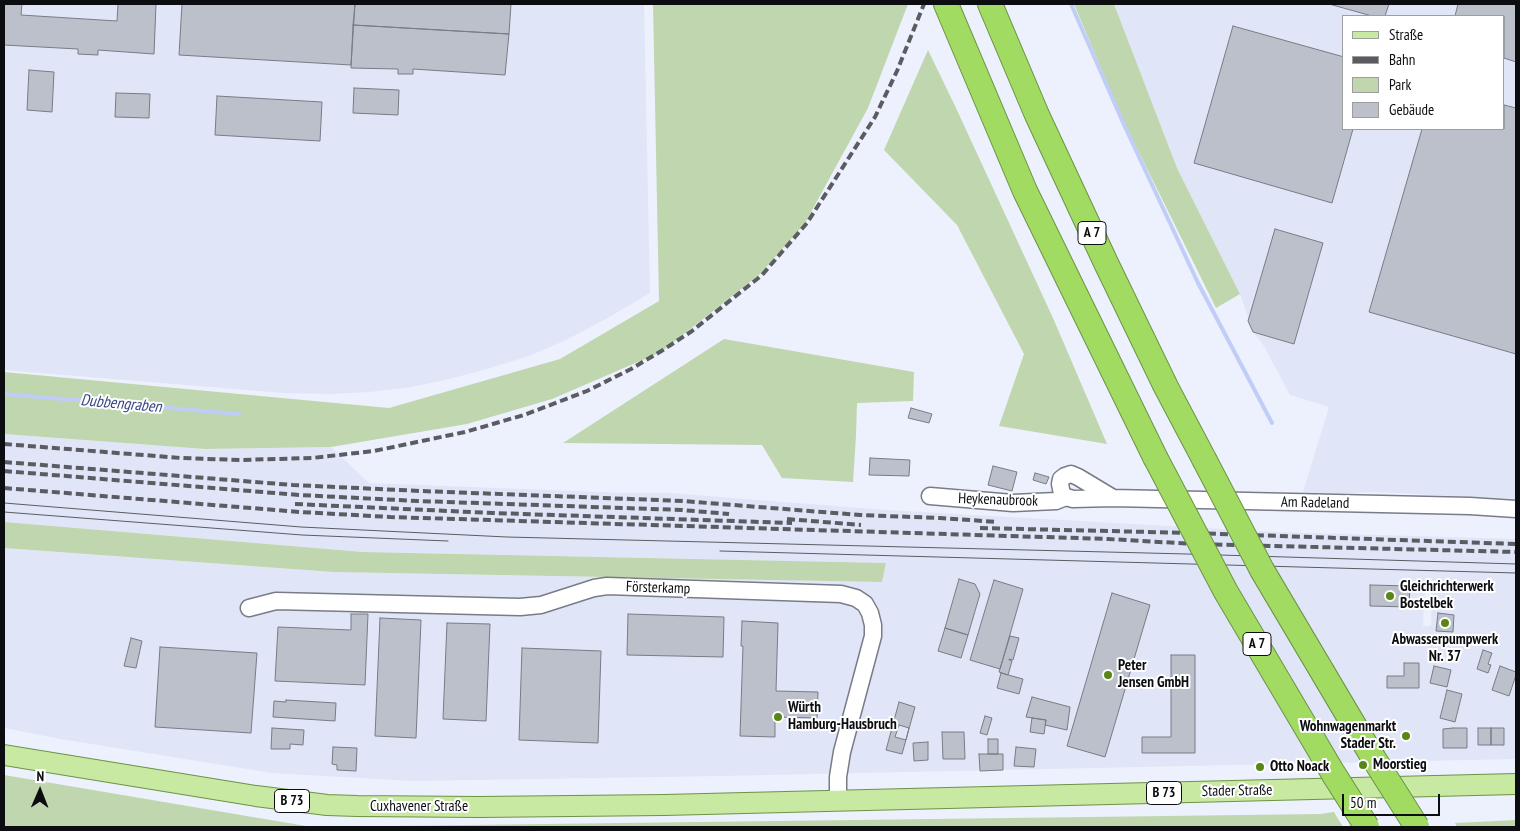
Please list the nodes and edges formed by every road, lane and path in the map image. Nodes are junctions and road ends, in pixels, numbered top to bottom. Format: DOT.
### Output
graph roads {
  1 [pos="946,4"];
  2 [pos="990,4"];
  3 [pos="930,496"];
  4 [pos="1066,498"];
  5 [pos="1114,498"];
  6 [pos="1516,509"];
  7 [pos="249,608"];
  8 [pos="4,755"];
  9 [pos="1516,784"];
  10 [pos="838,801"];
  11 [pos="1367,827"];
  12 [pos="1417,827"];
  1 -- 11 [label="highway, A 7, bridge"];
  2 -- 12 [label="highway, A 7, bridge"];
  3 -- 4 [label="street, Heykenaubrook"];
  4 -- 5 [label="street, Am Radeland"];
  4 -- 5 [label="street, Am Radeland"];
  5 -- 6 [label="street, Am Radeland"];
  7 -- 10 [label="street, Försterkamp"];
  8 -- 10 [label="main road, Cuxhavener Straße / B 73"];
  9 -- 10 [label="main road, Stader Straße / B 73"];
}
